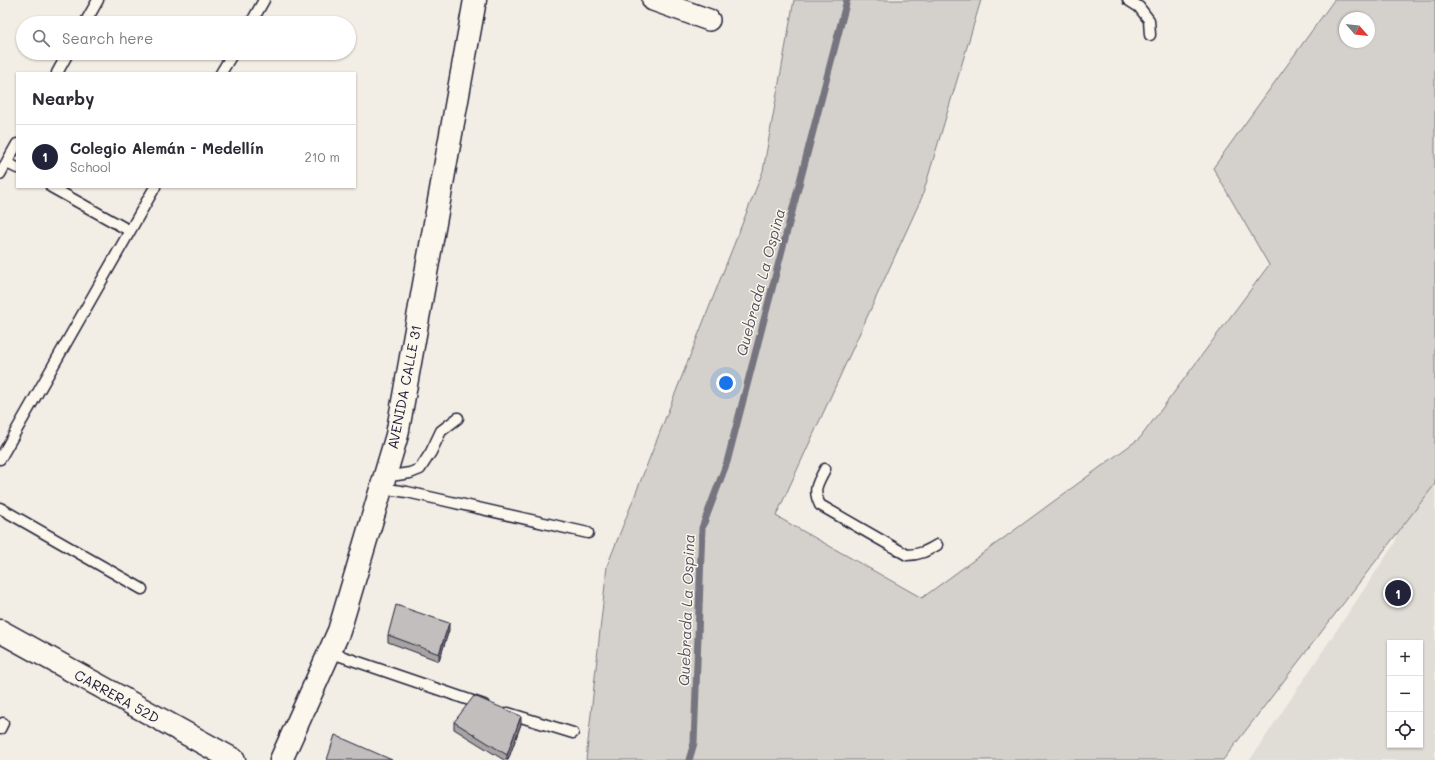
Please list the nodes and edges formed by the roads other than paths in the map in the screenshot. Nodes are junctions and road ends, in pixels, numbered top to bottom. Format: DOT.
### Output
graph roads {
  1 [pos="98,0"];
  2 [pos="264,0"];
  3 [pos="475,0"];
  4 [pos="653,0"];
  5 [pos="1128,0"];
  6 [pos="89,16"];
  7 [pos="255,16"];
  8 [pos="709,20"];
  9 [pos="1150,35"];
  10 [pos="64,60"];
  11 [pos="229,60"];
  12 [pos="58,72"];
  13 [pos="223,72"];
  14 [pos="16,146"];
  15 [pos="7,162"];
  16 [pos="16,167"];
  17 [pos="0,174"];
  18 [pos="53,188"];
  19 [pos="154,188"];
  20 [pos="130,231"];
  21 [pos="458,418"];
  22 [pos="0,459"];
  23 [pos="825,469"];
  24 [pos="383,482"];
  25 [pos="0,508"];
  26 [pos="588,533"];
  27 [pos="937,545"];
  28 [pos="142,589"];
  29 [pos="0,631"];
  30 [pos="329,652"];
  31 [pos="573,733"];
  32 [pos="234,760"];
  33 [pos="282,760"];
  1 -- 6 [label="lane"];
  2 -- 7 [label="lane"];
  3 -- 24 [label="street, AVENIDA CALLE 31"];
  4 -- 8 [label="street"];
  5 -- 9 [label="lane"];
  10 -- 12 [label="lane"];
  11 -- 13 [label="lane"];
  14 -- 15 [label="lane"];
  15 -- 16 [label="lane"];
  15 -- 17 [label="lane"];
  18 -- 20 [label="lane"];
  19 -- 20 [label="lane"];
  20 -- 22 [label="lane"];
  21 -- 24 [label="lane"];
  23 -- 27 [label="lane"];
  24 -- 26 [label="lane"];
  24 -- 30 [label="street, AVENIDA CALLE 31"];
  25 -- 28 [label="lane"];
  29 -- 32 [label="street, CARRERA 52D"];
  30 -- 31 [label="lane"];
  30 -- 33 [label="street, AVENIDA CALLE 31"];
}
